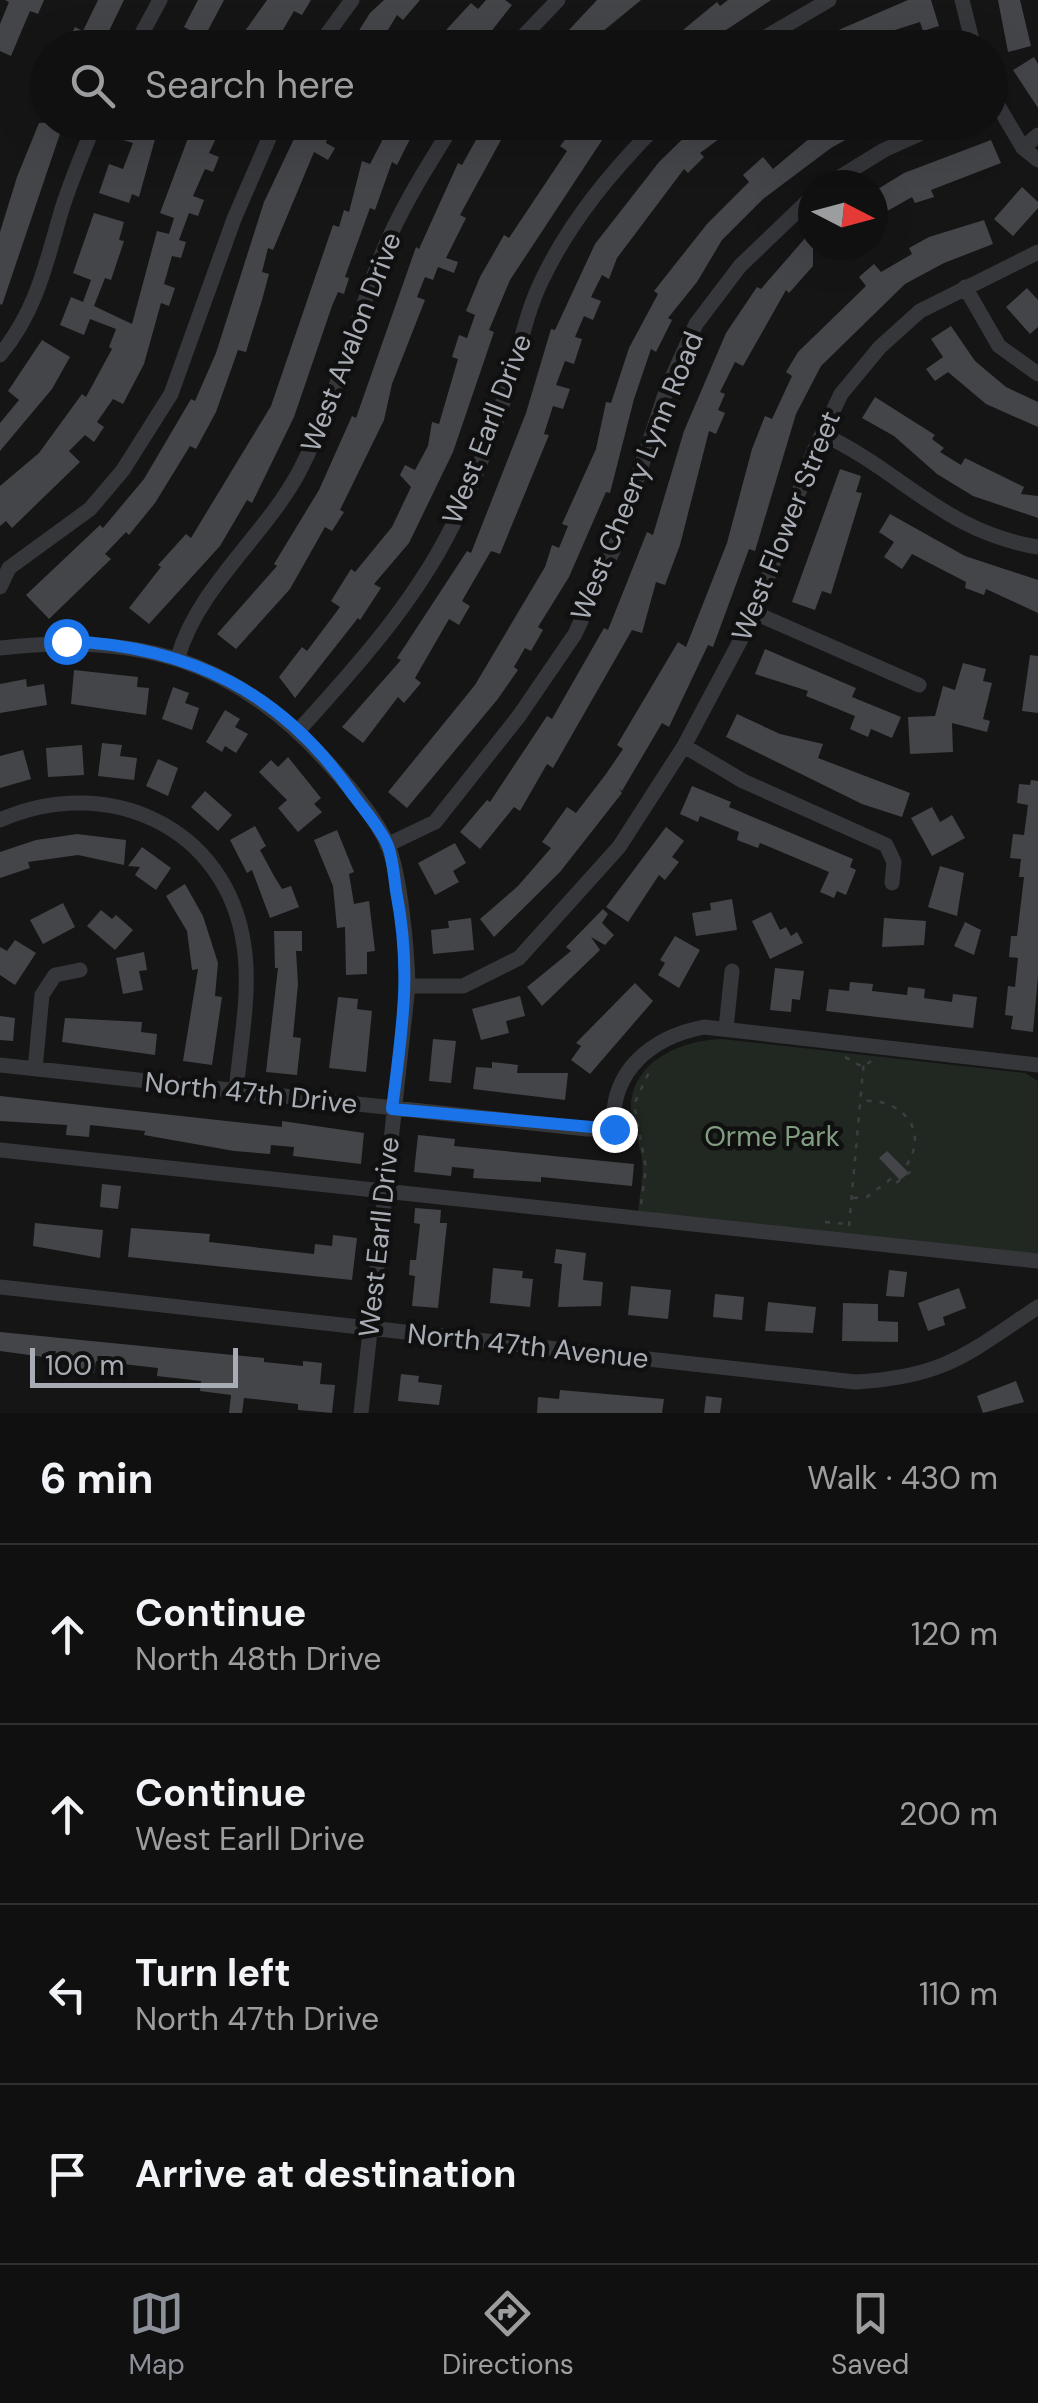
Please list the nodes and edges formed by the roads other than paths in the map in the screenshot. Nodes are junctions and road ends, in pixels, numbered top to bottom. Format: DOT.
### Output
graph roads {
  1 [pos="160,0"];
  2 [pos="352,0"];
  3 [pos="558,0"];
  4 [pos="829,0"];
  5 [pos="962,0"];
  6 [pos="144,30"];
  7 [pos="330,30"];
  8 [pos="529,30"];
  9 [pos="778,30"];
  10 [pos="970,30"];
  11 [pos="1008,124"];
  12 [pos="1038,134"];
  13 [pos="88,140"];
  14 [pos="268,140"];
  15 [pos="444,140"];
  16 [pos="643,140"];
  17 [pos="906,140"];
  18 [pos="1023,148"];
  19 [pos="1038,160"];
  20 [pos="851,170"];
  21 [pos="798,210"];
  22 [pos="1038,252"];
  23 [pos="966,287"];
  24 [pos="0,355"];
  25 [pos="1038,374"];
  26 [pos="822,434"];
  27 [pos="1038,548"];
  28 [pos="0,588"];
  29 [pos="755,612"];
  30 [pos="0,647"];
  31 [pos="178,657"];
  32 [pos="919,685"];
  33 [pos="298,730"];
  34 [pos="684,746"];
  35 [pos="0,820"];
  36 [pos="388,844"];
  37 [pos="892,882"];
  38 [pos="80,970"];
  39 [pos="732,971"];
  40 [pos="408,986"];
  41 [pos="726,1028"];
  42 [pos="1038,1064"];
  43 [pos="0,1065"];
  44 [pos="34,1069"];
  45 [pos="236,1092"];
  46 [pos="392,1109"];
  47 [pos="0,1150"];
  48 [pos="384,1193"];
  49 [pos="1038,1261"];
  50 [pos="0,1287"];
  51 [pos="1038,1307"];
  52 [pos="370,1330"];
  53 [pos="360,1413"];
  1 -- 6 [label="street"];
  2 -- 7 [label="street"];
  3 -- 8 [label="street"];
  4 -- 9 [label="street"];
  5 -- 10 [label="street"];
  11 -- 18 [label="street"];
  12 -- 18 [label="street"];
  13 -- 24 [label="street"];
  14 -- 28 [label="street"];
  15 -- 31 [label="street, West Avalon Drive"];
  16 -- 33 [label="street, West Earll Drive"];
  17 -- 20 [label="street"];
  18 -- 19 [label="street"];
  21 -- 36 [label="street, West Cheery Lynn Road"];
  22 -- 23 [label="street, West Flower Street"];
  23 -- 25 [label="street"];
  23 -- 26 [label="street, West Flower Street"];
  26 -- 27 [label="street"];
  26 -- 29 [label="street, West Flower Street"];
  29 -- 32 [label="street"];
  29 -- 34 [label="street, West Flower Street"];
  30 -- 31 [label="street"];
  31 -- 33 [label="street"];
  33 -- 36 [label="street, West Earll Drive"];
  34 -- 37 [label="street"];
  34 -- 40 [label="street, West Flower Street"];
  35 -- 45 [label="street"];
  36 -- 40 [label="street, West Earll Drive"];
  38 -- 44 [label="street"];
  39 -- 41 [label="street"];
  40 -- 46 [label="street, West Earll Drive"];
  41 -- 42 [label="street, North 47th Drive"];
  41 -- 46 [label="street, North 47th Drive"];
  43 -- 44 [label="street, North 47th Drive"];
  44 -- 45 [label="street, North 47th Drive"];
  45 -- 46 [label="street, North 47th Drive"];
  46 -- 48 [label="street, West Earll Drive"];
  47 -- 48 [label="street"];
  48 -- 49 [label="street"];
  48 -- 52 [label="street, West Earll Drive"];
  50 -- 52 [label="street, North 47th Avenue"];
  51 -- 52 [label="street, North 47th Avenue"];
  52 -- 53 [label="street, West Earll Drive"];
}
